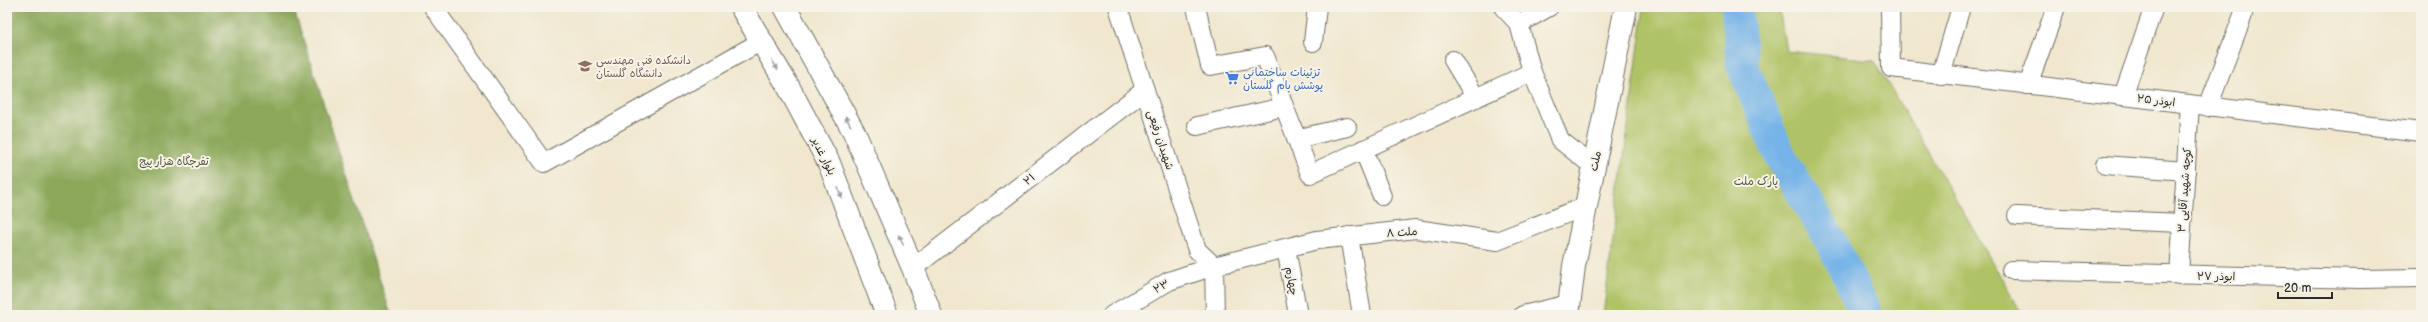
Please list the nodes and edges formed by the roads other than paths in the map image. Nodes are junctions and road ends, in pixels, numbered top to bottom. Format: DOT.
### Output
graph roads {
  1 [pos="433,7"];
  2 [pos="741,7"];
  3 [pos="785,7"];
  4 [pos="1118,7"];
  5 [pos="1196,7"];
  6 [pos="1317,7"];
  7 [pos="1503,7"];
  8 [pos="1549,7"];
  9 [pos="1626,7"];
  10 [pos="1890,7"];
  11 [pos="1960,7"];
  12 [pos="2056,7"];
  13 [pos="2154,7"];
  14 [pos="2243,15"];
  15 [pos="1519,24"];
  16 [pos="760,42"];
  17 [pos="1313,42"];
  18 [pos="1453,60"];
  19 [pos="1532,72"];
  20 [pos="1941,75"];
  21 [pos="2028,85"];
  22 [pos="1145,90"];
  23 [pos="2123,96"];
  24 [pos="1476,98"];
  25 [pos="2190,104"];
  26 [pos="2208,106"];
  27 [pos="1284,107"];
  28 [pos="1197,126"];
  29 [pos="1347,127"];
  30 [pos="2421,132"];
  31 [pos="1296,139"];
  32 [pos="1364,149"];
  33 [pos="2105,165"];
  34 [pos="1594,167"];
  35 [pos="2186,171"];
  36 [pos="1382,196"];
  37 [pos="1586,206"];
  38 [pos="2017,216"];
  39 [pos="2182,223"];
  40 [pos="1349,236"];
  41 [pos="1286,248"];
  42 [pos="1214,266"];
  43 [pos="913,268"];
  44 [pos="2011,270"];
  45 [pos="2179,275"];
  46 [pos="2421,278"];
  47 [pos="1569,309"];
  48 [pos="887,315"];
  49 [pos="931,315"];
  50 [pos="1112,315"];
  51 [pos="1215,315"];
  52 [pos="1298,315"];
  53 [pos="1362,315"];
  54 [pos="1523,315"];
  1 -- 16 [label="street"];
  2 -- 16 [label="main road, بلوار غدیر"];
  43 -- 3 [label="main road, one-way"];
  4 -- 22 [label="street, شهیدان رفیعی"];
  5 -- 27 [label="street"];
  6 -- 17 [label="street"];
  7 -- 15 [label="street"];
  8 -- 15 [label="street"];
  9 -- 34 [label="main road, ملت"];
  10 -- 20 [label="street, ابوذر ۲۵"];
  11 -- 20 [label="street"];
  12 -- 21 [label="street"];
  13 -- 23 [label="street"];
  14 -- 26 [label="street"];
  15 -- 19 [label="street"];
  16 -- 48 [label="main road, بلوار غدیر, one-way"];
  18 -- 24 [label="street"];
  19 -- 24 [label="street"];
  19 -- 34 [label="street"];
  20 -- 21 [label="street, ابوذر ۲۵"];
  21 -- 23 [label="street, ابوذر ۲۵"];
  22 -- 42 [label="street, شهیدان رفیعی"];
  22 -- 43 [label="street, ۲۱"];
  23 -- 25 [label="street, ابوذر ۲۵"];
  24 -- 32 [label="street"];
  25 -- 26 [label="street, ابوذر ۲۵"];
  25 -- 35 [label="street, کوچه شهید آقایی ۳"];
  26 -- 30 [label="street, ابوذر ۲۵"];
  27 -- 28 [label="street"];
  27 -- 31 [label="street"];
  29 -- 31 [label="street"];
  31 -- 32 [label="street"];
  32 -- 36 [label="street"];
  33 -- 35 [label="street"];
  34 -- 37 [label="main road, ملت"];
  35 -- 39 [label="street, کوچه شهید آقایی ۳"];
  37 -- 40 [label="street, ۸ ملت"];
  37 -- 47 [label="main road, ملت"];
  38 -- 39 [label="street"];
  39 -- 45 [label="street, کوچه شهید آقایی ۳"];
  40 -- 41 [label="street, ۸ ملت"];
  40 -- 53 [label="street"];
  41 -- 42 [label="street, ۸ ملت"];
  41 -- 52 [label="street, چهارم"];
  42 -- 50 [label="street, ۲۳"];
  42 -- 51 [label="street"];
  43 -- 49 [label="main road"];
  44 -- 45 [label="street, ابوذر ۲۷"];
  45 -- 46 [label="street, ابوذر ۲۷"];
  47 -- 54 [label="street"];
}
